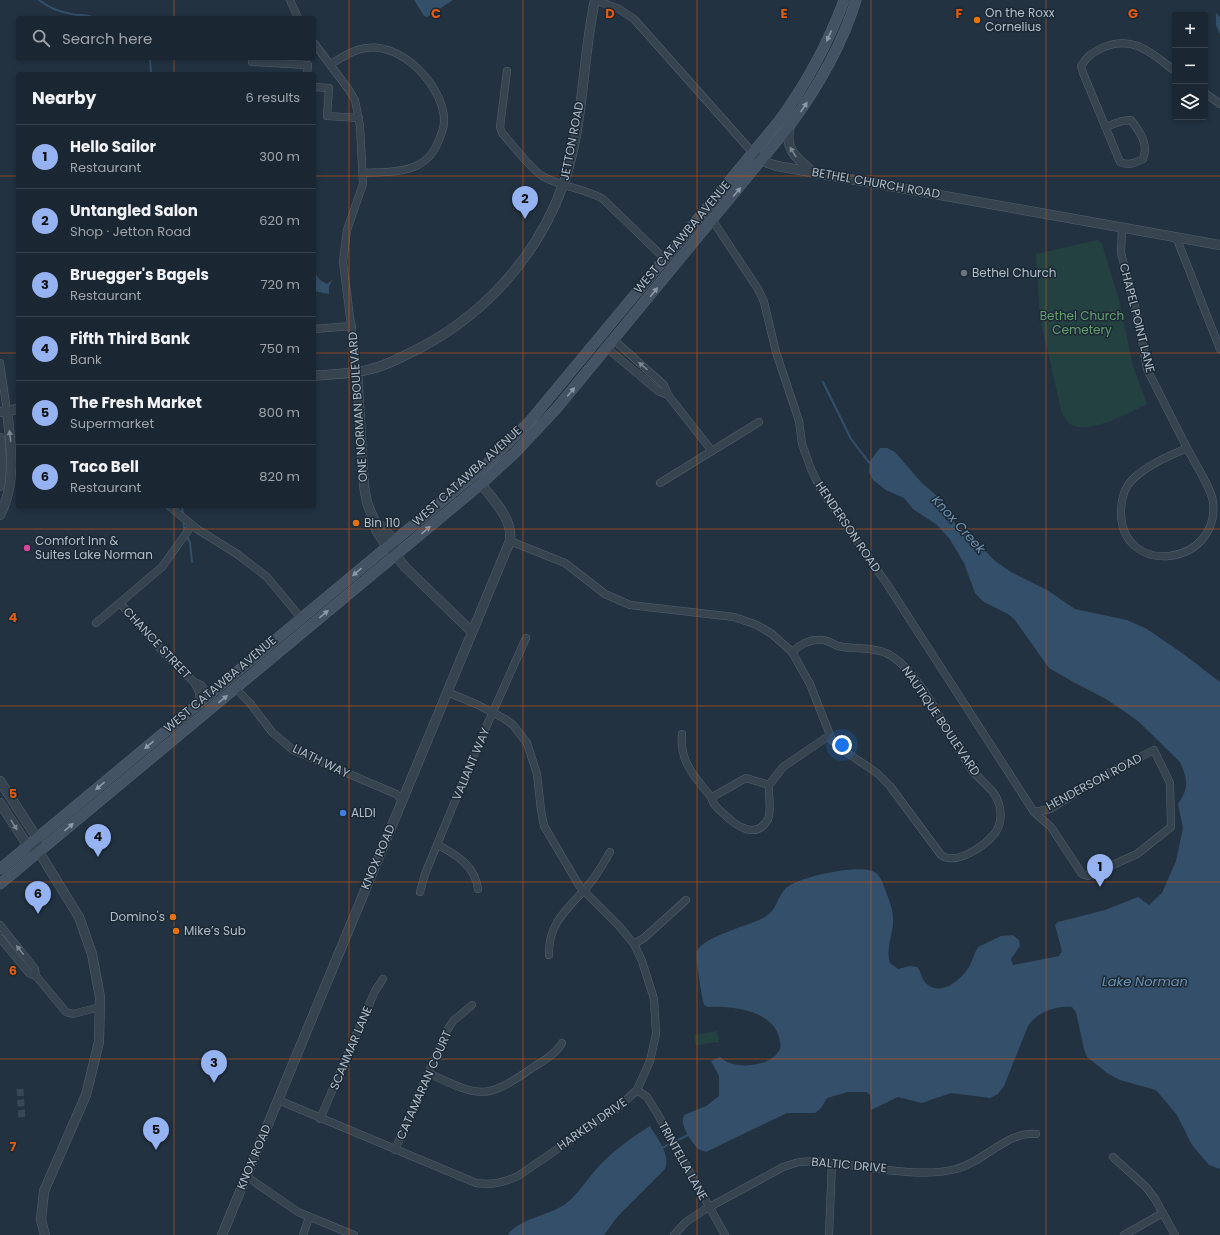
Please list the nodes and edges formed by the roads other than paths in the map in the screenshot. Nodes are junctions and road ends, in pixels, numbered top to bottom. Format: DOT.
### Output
graph roads {
  1 [pos="290,0"];
  2 [pos="595,0"];
  3 [pos="844,0"];
  4 [pos="854,2"];
  5 [pos="297,16"];
  6 [pos="316,46"];
  7 [pos="309,61"];
  8 [pos="252,62"];
  9 [pos="331,64"];
  10 [pos="1172,69"];
  11 [pos="507,71"];
  12 [pos="307,72"];
  13 [pos="316,87"];
  14 [pos="1208,95"];
  15 [pos="1220,104"];
  16 [pos="359,118"];
  17 [pos="790,125"];
  18 [pos="1105,127"];
  19 [pos="753,153"];
  20 [pos="763,160"];
  21 [pos="814,172"];
  22 [pos="364,173"];
  23 [pos="564,185"];
  24 [pos="713,221"];
  25 [pos="1122,228"];
  26 [pos="1176,237"];
  27 [pos="1220,245"];
  28 [pos="665,259"];
  29 [pos="644,285"];
  30 [pos="352,326"];
  31 [pos="316,329"];
  32 [pos="610,344"];
  33 [pos="1220,349"];
  34 [pos="0,363"];
  35 [pos="357,372"];
  36 [pos="316,376"];
  37 [pos="555,392"];
  38 [pos="668,395"];
  39 [pos="16,410"];
  40 [pos="3,411"];
  41 [pos="759,422"];
  42 [pos="0,438"];
  43 [pos="1187,448"];
  44 [pos="712,451"];
  45 [pos="515,453"];
  46 [pos="660,483"];
  47 [pos="481,484"];
  48 [pos="0,486"];
  49 [pos="171,508"];
  50 [pos="0,515"];
  51 [pos="192,525"];
  52 [pos="510,541"];
  53 [pos="390,544"];
  54 [pos="396,554"];
  55 [pos="120,603"];
  56 [pos="301,618"];
  57 [pos="96,623"];
  58 [pos="286,631"];
  59 [pos="472,632"];
  60 [pos="526,638"];
  61 [pos="792,652"];
  62 [pos="194,682"];
  63 [pos="235,688"];
  64 [pos="448,692"];
  65 [pos="209,695"];
  66 [pos="200,702"];
  67 [pos="493,713"];
  68 [pos="682,734"];
  69 [pos="830,735"];
  70 [pos="165,747"];
  71 [pos="0,780"];
  72 [pos="769,785"];
  73 [pos="712,798"];
  74 [pos="402,800"];
  75 [pos="0,803"];
  76 [pos="1034,812"];
  77 [pos="37,838"];
  78 [pos="438,845"];
  79 [pos="28,846"];
  80 [pos="39,852"];
  81 [pos="610,852"];
  82 [pos="0,869"];
  83 [pos="0,884"];
  84 [pos="478,889"];
  85 [pos="583,891"];
  86 [pos="420,892"];
  87 [pos="686,900"];
  88 [pos="0,925"];
  89 [pos="0,938"];
  90 [pos="634,944"];
  91 [pos="549,955"];
  92 [pos="36,976"];
  93 [pos="383,978"];
  94 [pos="472,1005"];
  95 [pos="100,1007"];
  96 [pos="562,1043"];
  97 [pos="428,1073"];
  98 [pos="637,1090"];
  99 [pos="278,1100"];
  100 [pos="320,1119"];
  101 [pos="1036,1134"];
  102 [pos="395,1150"];
  103 [pos="1113,1157"];
  104 [pos="832,1162"];
  105 [pos="246,1176"];
  106 [pos="709,1207"];
  107 [pos="1163,1213"];
  108 [pos="309,1217"];
  109 [pos="45,1235"];
  110 [pos="222,1235"];
  111 [pos="303,1235"];
  112 [pos="354,1235"];
  113 [pos="674,1235"];
  114 [pos="725,1235"];
  115 [pos="829,1235"];
  116 [pos="1124,1235"];
  117 [pos="1175,1235"];
  1 -- 5 [label="street"];
  2 -- 19 [label="street, BETHEL CHURCH ROAD"];
  2 -- 23 [label="street, JETTON ROAD"];
  3 -- 19 [label="main road, WEST CATAWBA AVENUE, one-way"];
  17 -- 4 [label="main road, WEST CATAWBA AVENUE, one-way"];
  6 -- 9 [label="street, ONE NORMAN BOULEVARD"];
  7 -- 8 [label="street"];
  7 -- 12 [label="street"];
  9 -- 16 [label="street, ONE NORMAN BOULEVARD"];
  9 -- 22 [label="street"];
  10 -- 18 [label="street"];
  11 -- 23 [label="street"];
  13 -- 16 [label="street"];
  14 -- 15 [label="street"];
  16 -- 22 [label="street, ONE NORMAN BOULEVARD"];
  17 -- 20 [label="main road, WEST CATAWBA AVENUE"];
  21 -- 17 [label="street, one-way"];
  18 -- 18 [label="street"];
  19 -- 20 [label="street, BETHEL CHURCH ROAD"];
  19 -- 28 [label="main road, WEST CATAWBA AVENUE"];
  20 -- 21 [label="street, BETHEL CHURCH ROAD"];
  24 -- 20 [label="main road, WEST CATAWBA AVENUE, one-way"];
  21 -- 25 [label="street, BETHEL CHURCH ROAD"];
  22 -- 30 [label="street, ONE NORMAN BOULEVARD"];
  23 -- 28 [label="street"];
  23 -- 35 [label="street, JETTON ROAD"];
  32 -- 24 [label="main road, WEST CATAWBA AVENUE, one-way"];
  24 -- 76 [label="street, HENDERSON ROAD"];
  25 -- 26 [label="street, BETHEL CHURCH ROAD"];
  25 -- 43 [label="street, CHAPEL POINT LANE"];
  26 -- 27 [label="street, BETHEL CHURCH ROAD"];
  26 -- 33 [label="street"];
  28 -- 29 [label="main road, WEST CATAWBA AVENUE"];
  29 -- 32 [label="main road"];
  29 -- 37 [label="main road, WEST CATAWBA AVENUE"];
  30 -- 31 [label="street"];
  30 -- 35 [label="street, ONE NORMAN BOULEVARD"];
  32 -- 38 [label="street"];
  38 -- 32 [label="street, one-way"];
  45 -- 32 [label="main road, WEST CATAWBA AVENUE, one-way"];
  34 -- 40 [label="street"];
  35 -- 36 [label="street, JETTON ROAD"];
  35 -- 53 [label="street, ONE NORMAN BOULEVARD"];
  37 -- 45 [label="main road"];
  37 -- 53 [label="main road, WEST CATAWBA AVENUE"];
  38 -- 44 [label="street"];
  39 -- 40 [label="street"];
  50 -- 40 [label="street, one-way"];
  41 -- 44 [label="street"];
  42 -- 48 [label="street"];
  43 -- 43 [label="street, CHAPEL POINT LANE"];
  44 -- 46 [label="street"];
  45 -- 47 [label="main road, WEST CATAWBA AVENUE"];
  47 -- 52 [label="street"];
  54 -- 47 [label="main road, WEST CATAWBA AVENUE, one-way"];
  49 -- 51 [label="street"];
  51 -- 55 [label="street"];
  51 -- 56 [label="street"];
  52 -- 59 [label="street, KNOX ROAD"];
  52 -- 61 [label="street, NAUTIQUE BOULEVARD"];
  53 -- 54 [label="street, ONE NORMAN BOULEVARD"];
  53 -- 56 [label="main road, WEST CATAWBA AVENUE, one-way"];
  54 -- 59 [label="street, ONE NORMAN BOULEVARD"];
  63 -- 54 [label="main road, WEST CATAWBA AVENUE, one-way"];
  55 -- 57 [label="street"];
  55 -- 62 [label="street, CHANCE STREET"];
  56 -- 58 [label="main road, WEST CATAWBA AVENUE"];
  58 -- 63 [label="main road"];
  58 -- 65 [label="main road, WEST CATAWBA AVENUE"];
  59 -- 64 [label="street, KNOX ROAD"];
  60 -- 67 [label="street, VALIANT WAY"];
  61 -- 69 [label="street, NAUTIQUE BOULEVARD"];
  61 -- 69 [label="street, NAUTIQUE BOULEVARD"];
  62 -- 65 [label="street, CHANCE STREET"];
  62 -- 66 [label="street, CHANCE STREET"];
  70 -- 63 [label="main road, WEST CATAWBA AVENUE, one-way"];
  63 -- 74 [label="street, LIATH WAY"];
  64 -- 67 [label="street, HARKEN DRIVE"];
  64 -- 74 [label="street, KNOX ROAD"];
  65 -- 66 [label="main road, WEST CATAWBA AVENUE"];
  65 -- 70 [label="main road"];
  66 -- 77 [label="main road, WEST CATAWBA AVENUE, one-way"];
  67 -- 78 [label="street, VALIANT WAY"];
  67 -- 85 [label="street, HARKEN DRIVE"];
  68 -- 73 [label="street"];
  69 -- 72 [label="street"];
  80 -- 70 [label="main road, WEST CATAWBA AVENUE, one-way"];
  71 -- 77 [label="street"];
  72 -- 73 [label="street"];
  72 -- 73 [label="street"];
  74 -- 99 [label="street, KNOX ROAD"];
  75 -- 79 [label="street, one-way"];
  76 -- 76 [label="street, HENDERSON ROAD"];
  77 -- 79 [label="main road, WEST CATAWBA AVENUE"];
  77 -- 80 [label="street"];
  78 -- 84 [label="street"];
  78 -- 86 [label="street, VALIANT WAY"];
  79 -- 80 [label="street"];
  79 -- 82 [label="main road, WEST CATAWBA AVENUE"];
  80 -- 83 [label="main road, WEST CATAWBA AVENUE"];
  80 -- 95 [label="street"];
  81 -- 85 [label="street"];
  85 -- 90 [label="street, HARKEN DRIVE"];
  85 -- 91 [label="street"];
  87 -- 90 [label="street"];
  92 -- 88 [label="street, one-way"];
  89 -- 92 [label="street"];
  90 -- 98 [label="street, HARKEN DRIVE"];
  92 -- 95 [label="street"];
  93 -- 100 [label="street, SCANMAR LANE"];
  94 -- 97 [label="street, CATAMARAN COURT"];
  95 -- 109 [label="street"];
  96 -- 97 [label="street"];
  97 -- 102 [label="street, CATAMARAN COURT"];
  98 -- 102 [label="street, HARKEN DRIVE"];
  98 -- 106 [label="street, TRINTELLA LANE"];
  99 -- 100 [label="street, HARKEN DRIVE"];
  99 -- 105 [label="street, KNOX ROAD"];
  100 -- 102 [label="street, HARKEN DRIVE"];
  101 -- 104 [label="street, BALTIC DRIVE"];
  103 -- 107 [label="street"];
  104 -- 106 [label="street, BALTIC DRIVE"];
  104 -- 115 [label="street"];
  105 -- 108 [label="street"];
  105 -- 110 [label="street, KNOX ROAD"];
  106 -- 113 [label="street, BALTIC DRIVE"];
  106 -- 114 [label="street, TRINTELLA LANE"];
  107 -- 116 [label="street"];
  107 -- 117 [label="street"];
  108 -- 111 [label="street"];
  108 -- 112 [label="street"];
}
